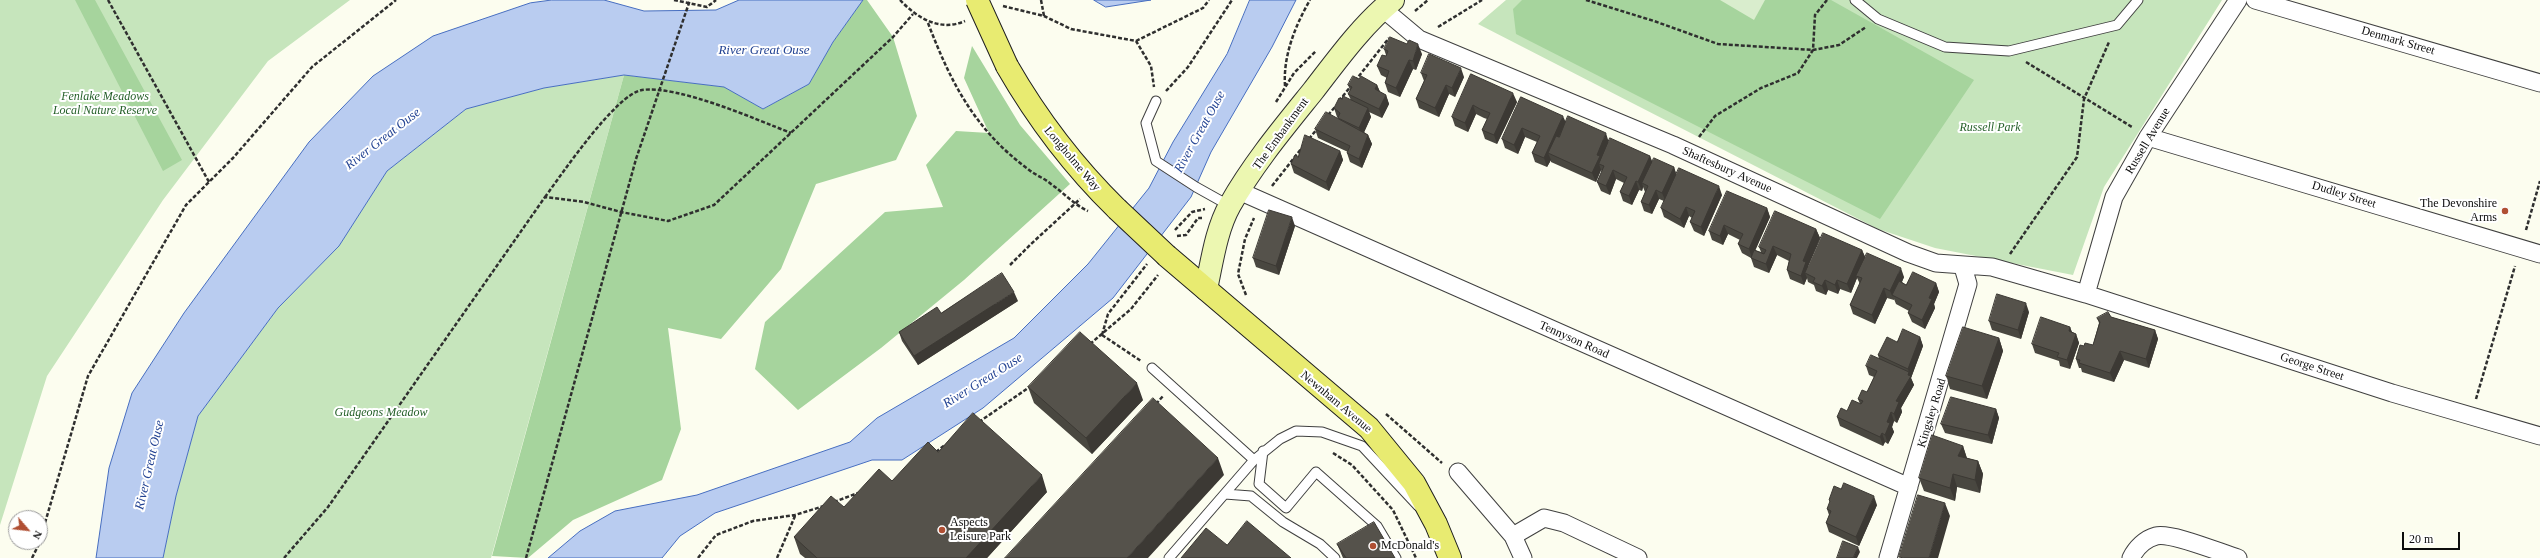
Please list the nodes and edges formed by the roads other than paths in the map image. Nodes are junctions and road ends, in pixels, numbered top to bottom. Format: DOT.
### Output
graph roads {
  1 [pos="1855,0"];
  2 [pos="2138,0"];
  3 [pos="2238,0"];
  4 [pos="2255,0"];
  5 [pos="1388,4"];
  6 [pos="975,9"];
  7 [pos="2540,83"];
  8 [pos="1156,101"];
  9 [pos="2148,137"];
  10 [pos="1235,198"];
  11 [pos="2540,254"];
  12 [pos="1963,267"];
  13 [pos="1206,289"];
  14 [pos="2086,294"];
  15 [pos="1152,368"];
  16 [pos="2540,436"];
  17 [pos="1264,451"];
  18 [pos="1254,460"];
  19 [pos="1450,469"];
  20 [pos="1909,487"];
  21 [pos="1225,494"];
  22 [pos="1436,524"];
  23 [pos="1513,536"];
  24 [pos="1169,558"];
  25 [pos="1336,558"];
  26 [pos="1396,558"];
  27 [pos="1450,558"];
  28 [pos="1523,558"];
  29 [pos="1638,558"];
  30 [pos="1888,558"];
  31 [pos="2131,558"];
  32 [pos="2238,558"];
  1 -- 2 [label="lane"];
  3 -- 9 [label="street, Russell Avenue"];
  4 -- 7 [label="street, Denmark Street"];
  5 -- 10 [label="street, The Embankment"];
  5 -- 12 [label="street, Shaftesbury Avenue"];
  6 -- 13 [label="main road, Longholme Way, bridge"];
  8 -- 10 [label="lane"];
  9 -- 11 [label="street, Dudley Street"];
  9 -- 14 [label="street, Russell Avenue"];
  10 -- 13 [label="street, The Embankment"];
  10 -- 20 [label="street, Tennyson Road"];
  12 -- 14 [label="street, Shaftesbury Avenue"];
  12 -- 20 [label="street, Kingsley Road"];
  13 -- 22 [label="main road, Newnham Avenue"];
  14 -- 16 [label="street, George Street"];
  15 -- 18 [label="lane"];
  17 -- 18 [label="lane"];
  17 -- 22 [label="lane"];
  17 -- 26 [label="lane"];
  18 -- 21 [label="lane"];
  19 -- 23 [label="street"];
  20 -- 30 [label="street, Kingsley Road"];
  21 -- 24 [label="lane"];
  21 -- 25 [label="lane"];
  22 -- 27 [label="main road, Newnham Avenue"];
  23 -- 28 [label="street"];
  23 -- 29 [label="street"];
  31 -- 32 [label="street"];
}
